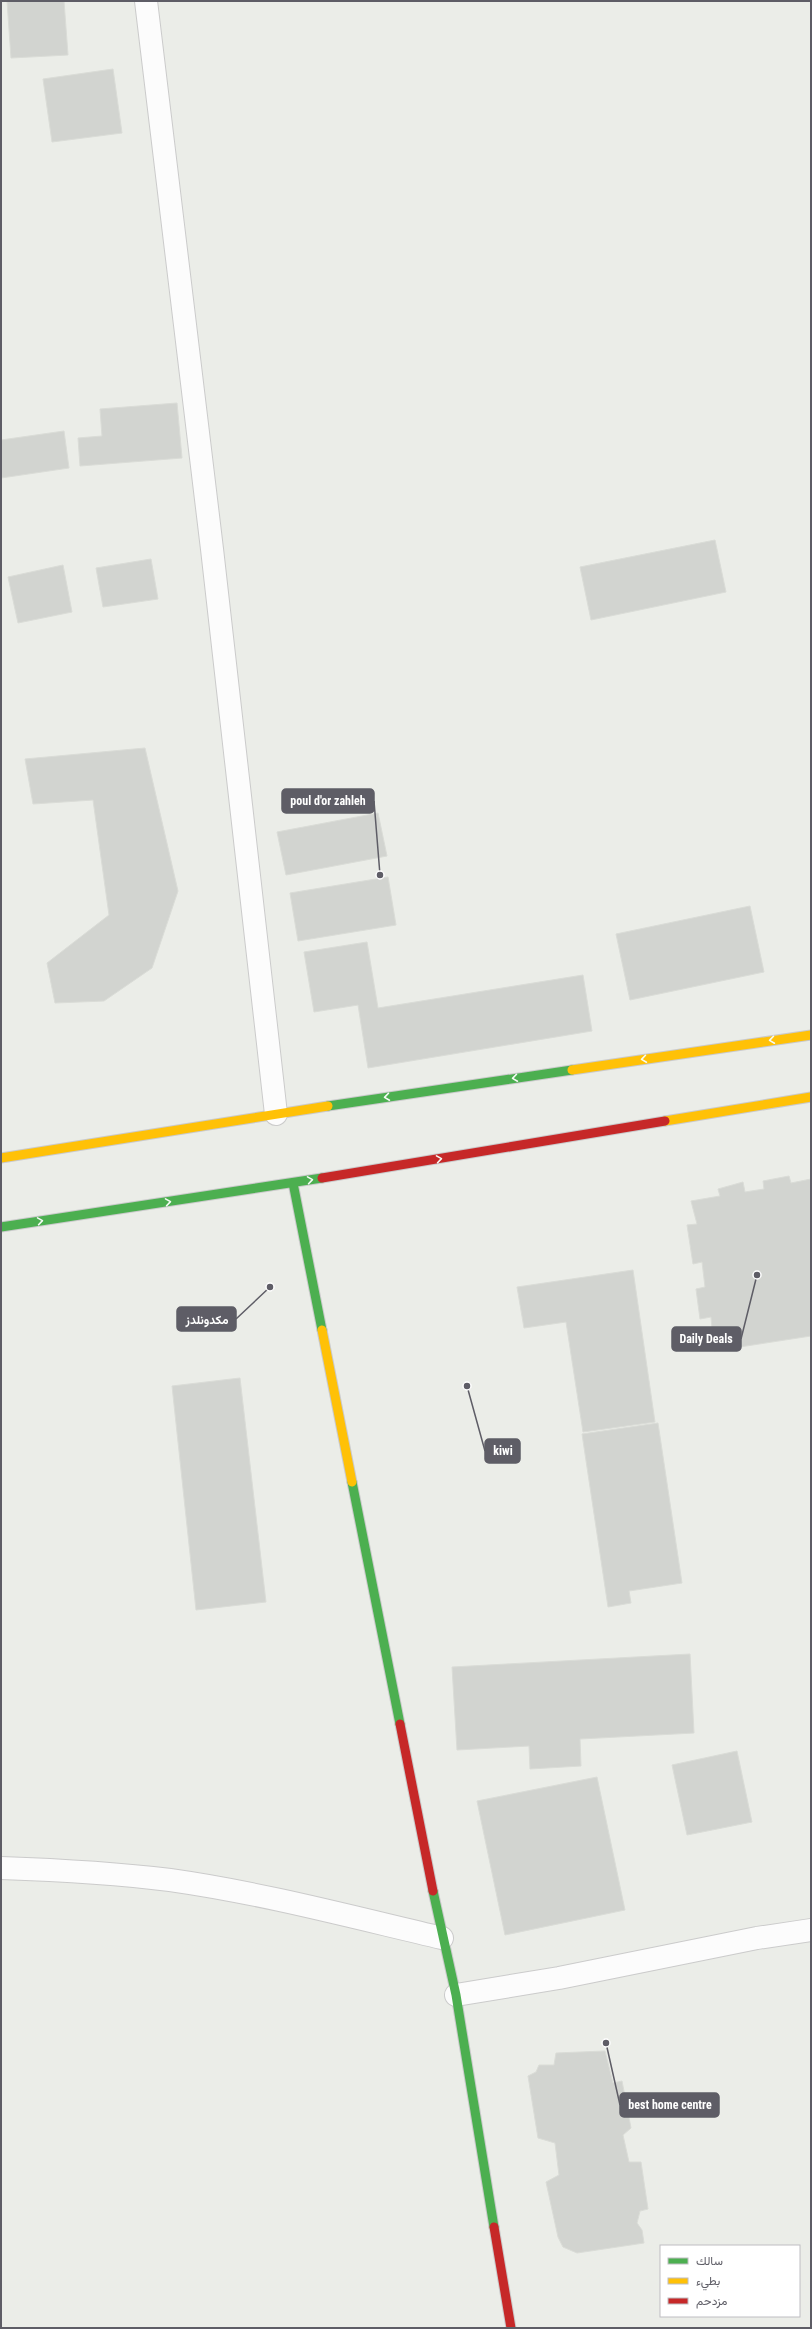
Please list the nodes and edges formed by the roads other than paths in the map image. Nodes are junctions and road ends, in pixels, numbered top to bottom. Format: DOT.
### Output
graph roads {
  1 [pos="146,1"];
  2 [pos="811,1035"];
  3 [pos="811,1097"];
  4 [pos="276,1114"];
  5 [pos="1,1158"];
  6 [pos="293,1183"];
  7 [pos="1,1227"];
  8 [pos="1,1868"];
  9 [pos="811,1930"];
  10 [pos="442,1938"];
  11 [pos="456,1995"];
  12 [pos="511,2328"];
  1 -- 4 [label="street"];
  2 -- 4 [label="main road, one-way"];
  6 -- 3 [label="main road, one-way"];
  4 -- 5 [label="main road"];
  7 -- 6 [label="main road, one-way"];
  6 -- 10 [label="main road"];
  8 -- 10 [label="street"];
  9 -- 11 [label="street"];
  10 -- 11 [label="main road"];
  11 -- 12 [label="main road"];
}
